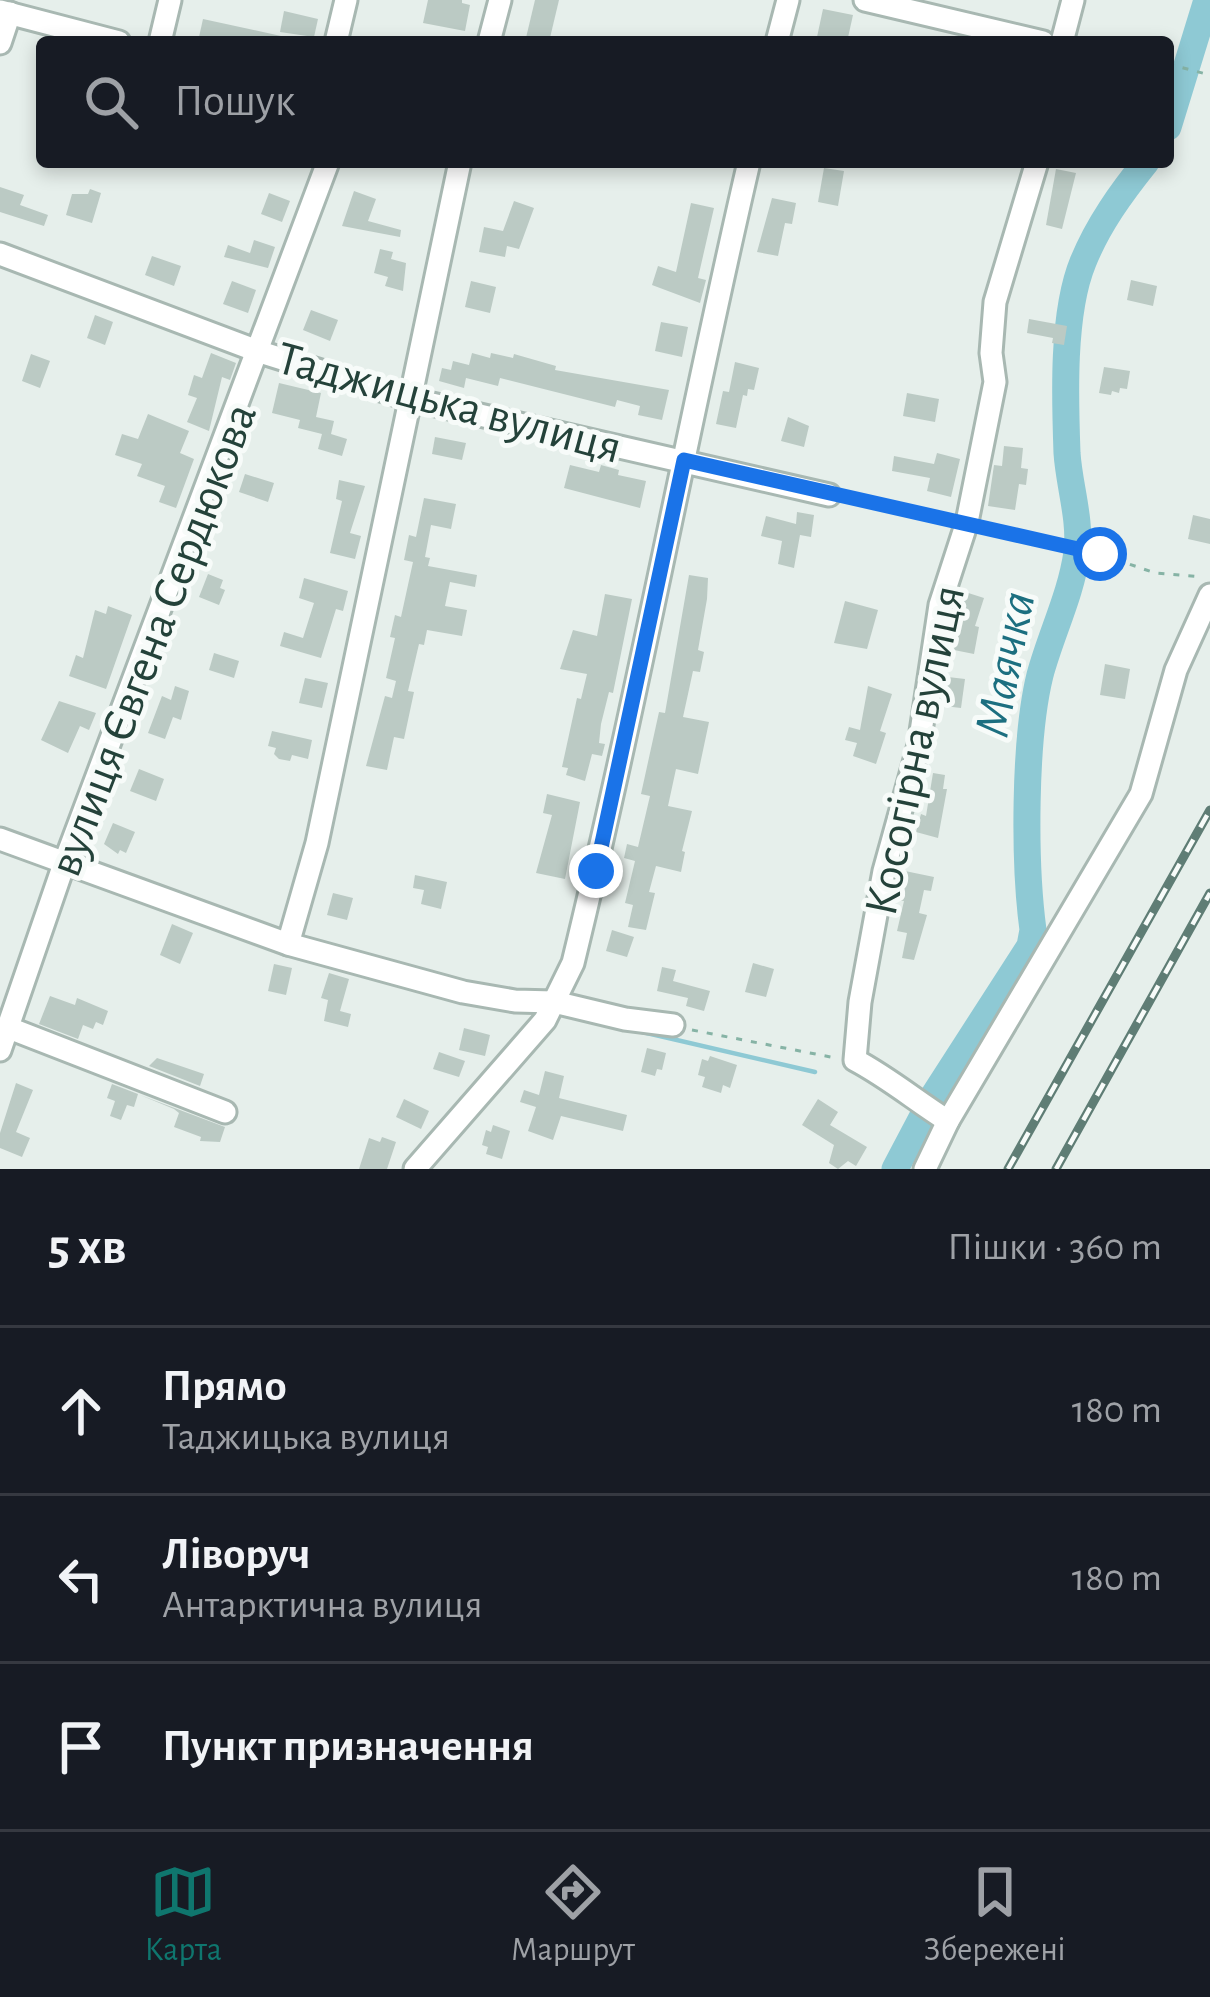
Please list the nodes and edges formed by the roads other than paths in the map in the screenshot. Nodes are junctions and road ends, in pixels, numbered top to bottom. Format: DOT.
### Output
graph roads {
  1 [pos="170,0"];
  2 [pos="346,0"];
  3 [pos="500,0"];
  4 [pos="788,0"];
  5 [pos="865,0"];
  6 [pos="1073,0"];
  7 [pos="18,11"];
  8 [pos="99,36"];
  9 [pos="161,36"];
  10 [pos="337,36"];
  11 [pos="491,36"];
  12 [pos="779,36"];
  13 [pos="1017,36"];
  14 [pos="1064,36"];
  15 [pos="0,44"];
  16 [pos="326,168"];
  17 [pos="459,168"];
  18 [pos="747,168"];
  19 [pos="1035,168"];
  20 [pos="0,254"];
  21 [pos="260,352"];
  22 [pos="410,399"];
  23 [pos="684,460"];
  24 [pos="829,495"];
  25 [pos="1210,595"];
  26 [pos="0,839"];
  27 [pos="64,864"];
  28 [pos="288,944"];
  29 [pos="554,1002"];
  30 [pos="673,1025"];
  31 [pos="4,1039"];
  32 [pos="224,1112"];
  33 [pos="943,1118"];
  34 [pos="415,1169"];
  35 [pos="925,1169"];
  1 -- 9 [label="street"];
  2 -- 10 [label="street"];
  3 -- 11 [label="street"];
  4 -- 12 [label="street"];
  5 -- 13 [label="street"];
  6 -- 14 [label="street"];
  7 -- 8 [label="street"];
  7 -- 15 [label="street"];
  16 -- 21 [label="street, вулиця Євгена Сердюкова"];
  17 -- 22 [label="street"];
  18 -- 23 [label="street"];
  19 -- 33 [label="street, Косогірна вулиця"];
  20 -- 21 [label="street, Таджицька вулиця"];
  21 -- 22 [label="street, Таджицька вулиця"];
  21 -- 27 [label="street, вулиця Євгена Сердюкова"];
  22 -- 23 [label="street, Таджицька вулиця"];
  22 -- 28 [label="street"];
  23 -- 24 [label="street, Таджицька вулиця"];
  23 -- 29 [label="street"];
  25 -- 33 [label="street"];
  26 -- 27 [label="street"];
  27 -- 28 [label="street"];
  27 -- 31 [label="street, вулиця Євгена Сердюкова"];
  28 -- 29 [label="street"];
  29 -- 30 [label="street"];
  29 -- 34 [label="street"];
  31 -- 32 [label="street"];
  33 -- 35 [label="street"];
}
